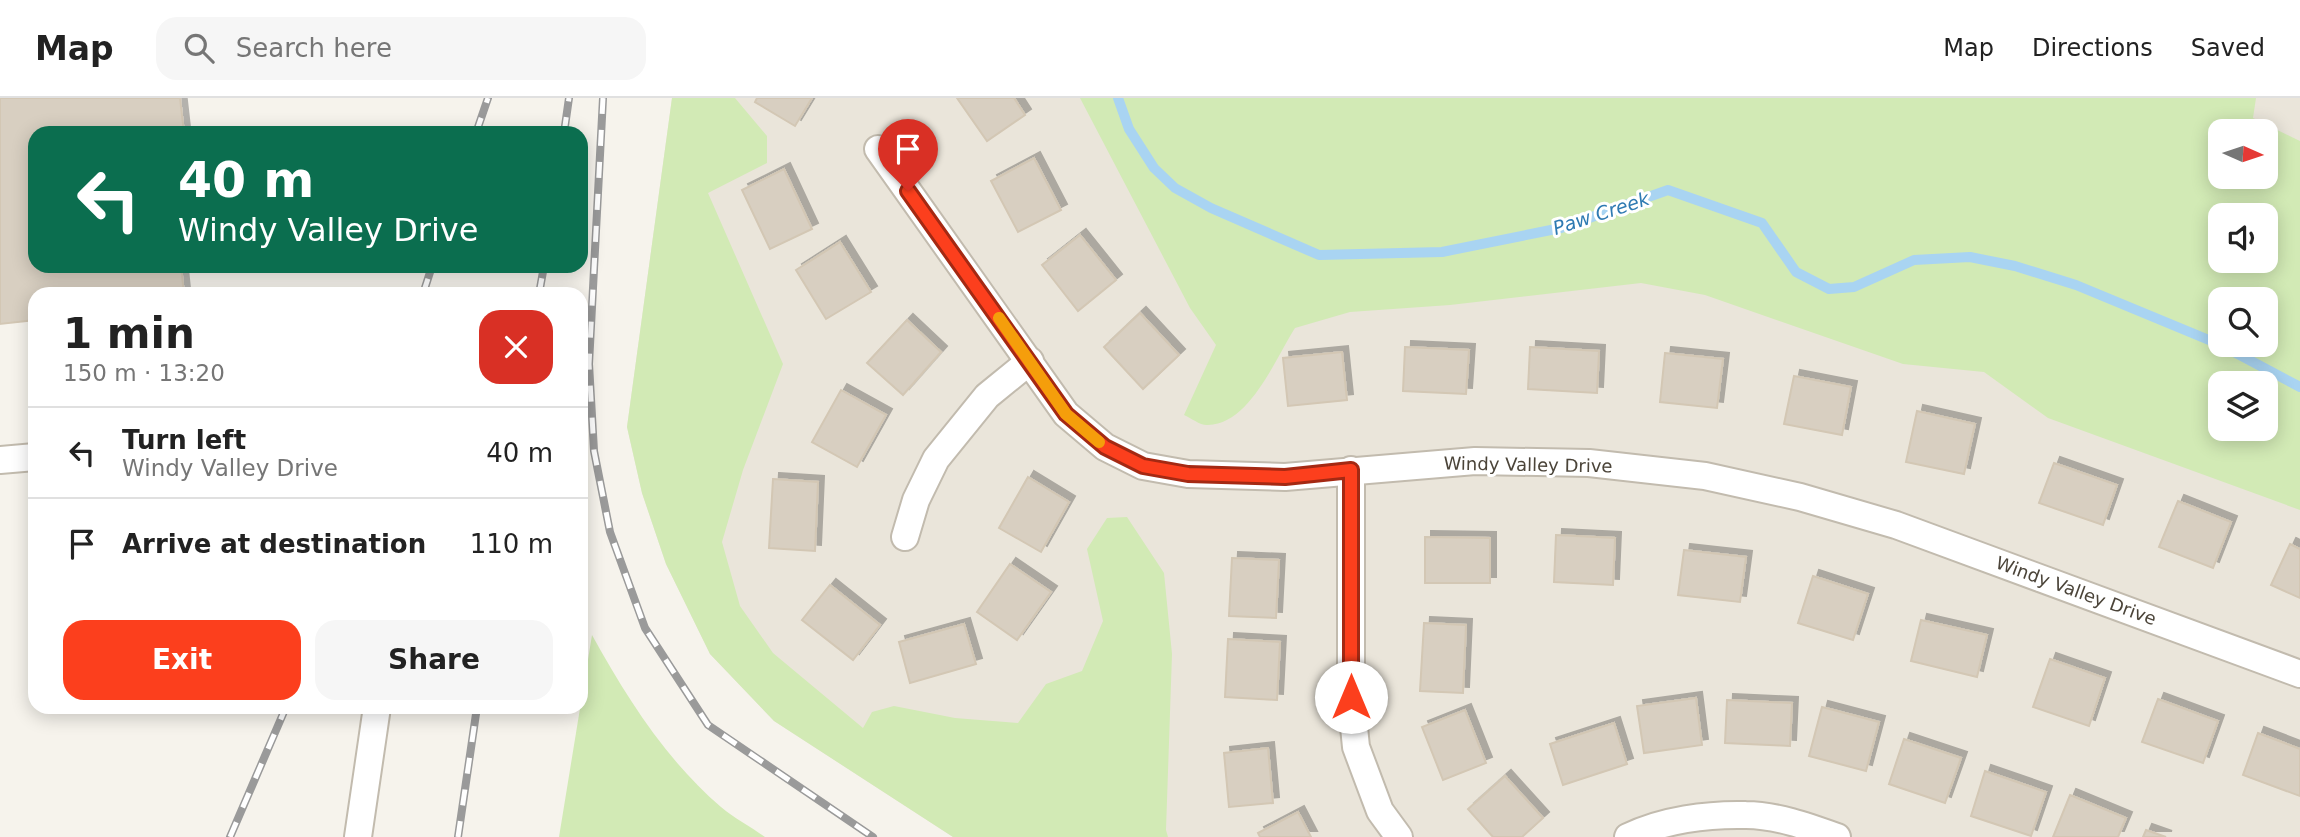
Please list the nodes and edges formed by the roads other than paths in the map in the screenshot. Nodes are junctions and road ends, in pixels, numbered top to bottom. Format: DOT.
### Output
graph roads {
  1 [pos="878,149"];
  2 [pos="1030,360"];
  3 [pos="28,458"];
  4 [pos="0,460"];
  5 [pos="1351,470"];
  6 [pos="905,537"];
  7 [pos="2300,674"];
  8 [pos="376,714"];
  9 [pos="358,837"];
  10 [pos="1399,837"];
  11 [pos="1628,837"];
  12 [pos="1837,837"];
  1 -- 2 [label="street, Windy Valley Drive"];
  2 -- 5 [label="street, Windy Valley Drive"];
  2 -- 6 [label="street"];
  3 -- 4 [label="street"];
  5 -- 7 [label="street, Windy Valley Drive"];
  5 -- 10 [label="street"];
  8 -- 9 [label="street"];
  11 -- 12 [label="street"];
}
